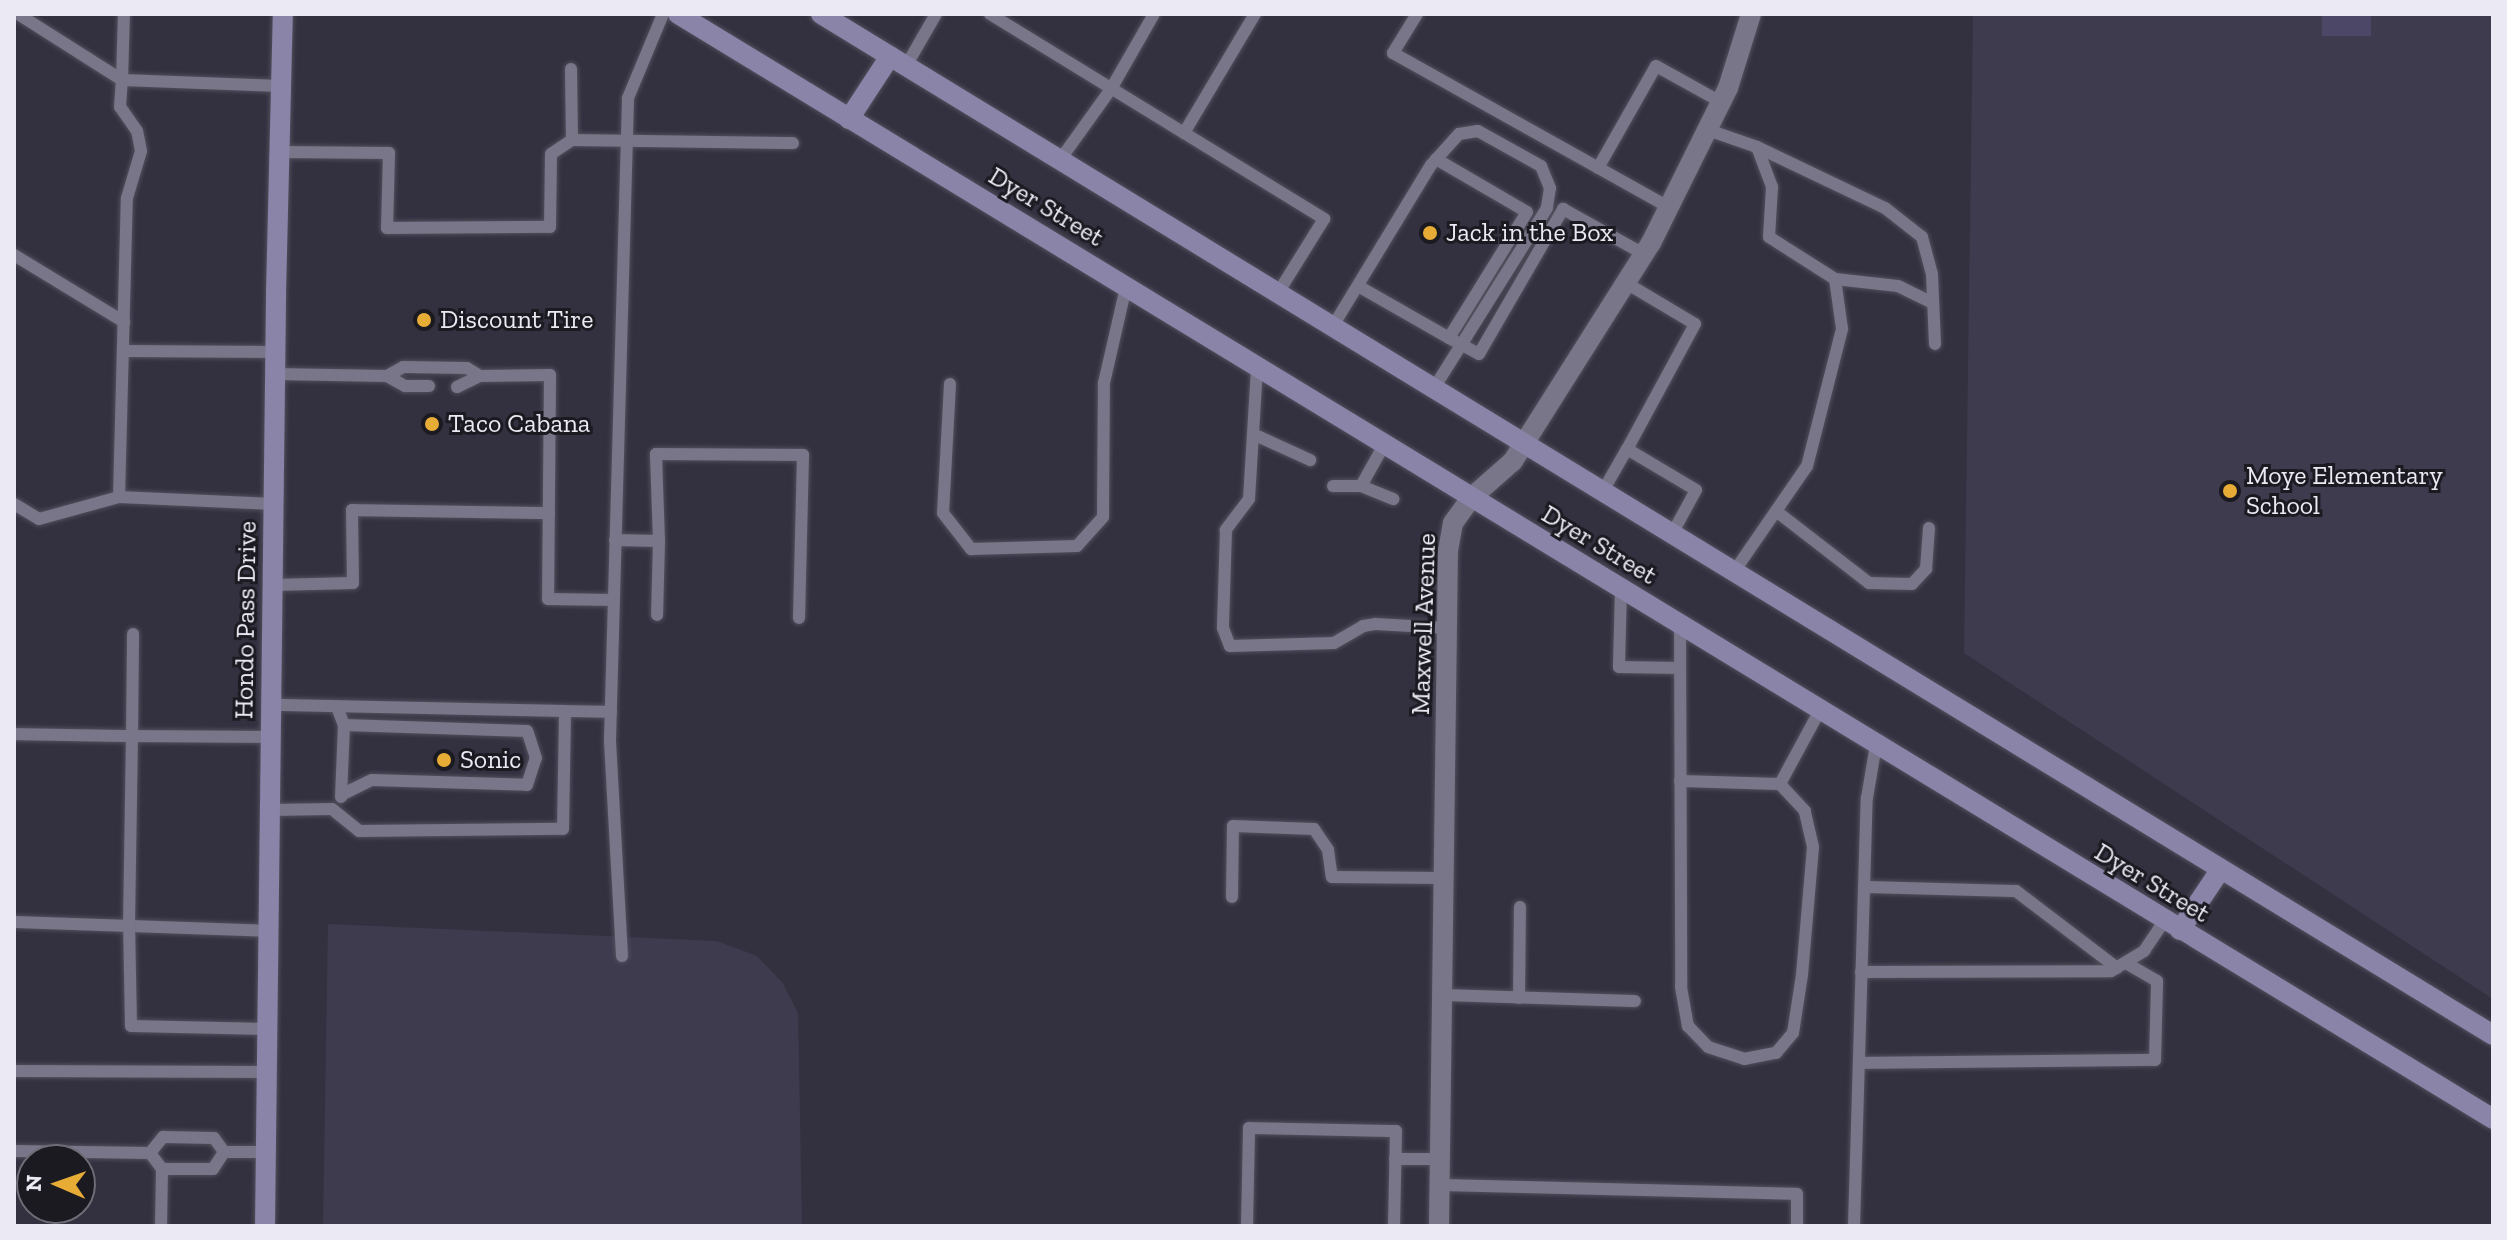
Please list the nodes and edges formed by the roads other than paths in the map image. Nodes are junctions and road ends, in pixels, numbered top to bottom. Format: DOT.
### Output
graph roads {
  1 [pos="124,14"];
  2 [pos="283,14"];
  3 [pos="663,14"];
  4 [pos="678,14"];
  5 [pos="821,14"];
  6 [pos="936,14"];
  7 [pos="990,14"];
  8 [pos="1154,14"];
  9 [pos="1255,14"];
  10 [pos="1417,14"];
  11 [pos="1751,14"];
  12 [pos="23,16"];
  13 [pos="898,61"];
  14 [pos="571,69"];
  15 [pos="122,80"];
  16 [pos="281,86"];
  17 [pos="1111,89"];
  18 [pos="1721,102"];
  19 [pos="849,119"];
  20 [pos="1708,130"];
  21 [pos="1184,133"];
  22 [pos="572,140"];
  23 [pos="627,141"];
  24 [pos="793,143"];
  25 [pos="1757,147"];
  26 [pos="280,152"];
  27 [pos="1436,159"];
  28 [pos="1060,160"];
  29 [pos="1598,168"];
  30 [pos="1670,208"];
  31 [pos="1644,254"];
  32 [pos="14,255"];
  33 [pos="1835,279"];
  34 [pos="1626,283"];
  35 [pos="1358,286"];
  36 [pos="1126,287"];
  37 [pos="1278,293"];
  38 [pos="1933,303"];
  39 [pos="124,322"];
  40 [pos="1333,326"];
  41 [pos="1449,338"];
  42 [pos="1935,344"];
  43 [pos="1462,346"];
  44 [pos="123,351"];
  45 [pos="276,352"];
  46 [pos="1257,368"];
  47 [pos="275,374"];
  48 [pos="387,376"];
  49 [pos="480,376"];
  50 [pos="950,384"];
  51 [pos="429,386"];
  52 [pos="457,387"];
  53 [pos="1434,388"];
  54 [pos="1253,434"];
  55 [pos="1525,444"];
  56 [pos="1384,445"];
  57 [pos="1627,449"];
  58 [pos="1310,460"];
  59 [pos="1333,486"];
  60 [pos="1361,486"];
  61 [pos="1603,491"];
  62 [pos="119,497"];
  63 [pos="1471,498"];
  64 [pos="1393,499"];
  65 [pos="14,504"];
  66 [pos="274,504"];
  67 [pos="1776,511"];
  68 [pos="549,513"];
  69 [pos="1929,528"];
  70 [pos="1672,534"];
  71 [pos="615,540"];
  72 [pos="659,541"];
  73 [pos="1734,572"];
  74 [pos="273,585"];
  75 [pos="1621,589"];
  76 [pos="614,600"];
  77 [pos="657,615"];
  78 [pos="799,618"];
  79 [pos="1680,625"];
  80 [pos="1447,628"];
  81 [pos="133,634"];
  82 [pos="1680,668"];
  83 [pos="271,705"];
  84 [pos="337,707"];
  85 [pos="1820,710"];
  86 [pos="565,711"];
  87 [pos="611,712"];
  88 [pos="344,725"];
  89 [pos="14,734"];
  90 [pos="132,736"];
  91 [pos="271,737"];
  92 [pos="1876,745"];
  93 [pos="1680,781"];
  94 [pos="1780,784"];
  95 [pos="343,794"];
  96 [pos="332,809"];
  97 [pos="269,810"];
  98 [pos="2221,869"];
  99 [pos="1443,878"];
  100 [pos="1864,887"];
  101 [pos="1232,897"];
  102 [pos="1520,907"];
  103 [pos="14,922"];
  104 [pos="129,925"];
  105 [pos="2172,926"];
  106 [pos="268,931"];
  107 [pos="622,956"];
  108 [pos="2122,966"];
  109 [pos="1861,972"];
  110 [pos="1442,995"];
  111 [pos="1519,998"];
  112 [pos="1635,1001"];
  113 [pos="267,1029"];
  114 [pos="2493,1035"];
  115 [pos="1859,1063"];
  116 [pos="14,1071"];
  117 [pos="267,1072"];
  118 [pos="2493,1119"];
  119 [pos="14,1151"];
  120 [pos="224,1152"];
  121 [pos="266,1152"];
  122 [pos="150,1153"];
  123 [pos="1395,1159"];
  124 [pos="1439,1159"];
  125 [pos="162,1169"];
  126 [pos="1439,1185"];
  127 [pos="161,1226"];
  128 [pos="265,1226"];
  129 [pos="1247,1226"];
  130 [pos="1394,1226"];
  131 [pos="1439,1226"];
  132 [pos="1797,1226"];
  133 [pos="1854,1226"];
  1 -- 15 [label="lane"];
  2 -- 16 [label="main road, Hondo Pass Drive"];
  3 -- 23 [label="lane"];
  4 -- 19 [label="main road, Dyer Street"];
  5 -- 13 [label="main road, Dyer Street"];
  6 -- 13 [label="lane"];
  7 -- 17 [label="lane"];
  8 -- 17 [label="lane"];
  9 -- 21 [label="lane"];
  10 -- 29 [label="lane"];
  11 -- 18 [label="street, Maxwell Avenue"];
  12 -- 15 [label="lane"];
  13 -- 19 [label="main road"];
  13 -- 28 [label="main road, Dyer Street"];
  14 -- 22 [label="lane"];
  15 -- 16 [label="lane"];
  15 -- 39 [label="lane"];
  16 -- 26 [label="main road, Hondo Pass Drive"];
  17 -- 21 [label="lane"];
  17 -- 28 [label="lane"];
  18 -- 20 [label="street, Maxwell Avenue"];
  18 -- 29 [label="lane"];
  19 -- 36 [label="main road, Dyer Street"];
  20 -- 25 [label="lane"];
  20 -- 30 [label="street, Maxwell Avenue"];
  21 -- 37 [label="lane"];
  22 -- 23 [label="lane"];
  22 -- 26 [label="lane"];
  23 -- 24 [label="lane"];
  23 -- 71 [label="lane"];
  25 -- 33 [label="lane"];
  25 -- 38 [label="lane"];
  26 -- 45 [label="main road, Hondo Pass Drive"];
  27 -- 35 [label="lane"];
  27 -- 41 [label="lane"];
  27 -- 43 [label="lane"];
  28 -- 37 [label="main road, Dyer Street"];
  29 -- 30 [label="lane"];
  30 -- 31 [label="street, Maxwell Avenue"];
  31 -- 34 [label="street, Maxwell Avenue"];
  31 -- 43 [label="lane"];
  32 -- 39 [label="lane"];
  33 -- 38 [label="lane"];
  33 -- 67 [label="lane"];
  34 -- 55 [label="street, Maxwell Avenue"];
  34 -- 57 [label="lane"];
  35 -- 40 [label="lane"];
  35 -- 41 [label="lane"];
  36 -- 46 [label="main road, Dyer Street"];
  36 -- 50 [label="lane"];
  37 -- 40 [label="main road, Dyer Street"];
  38 -- 42 [label="lane"];
  39 -- 44 [label="lane"];
  40 -- 53 [label="main road, Dyer Street"];
  41 -- 43 [label="lane"];
  43 -- 53 [label="lane"];
  44 -- 45 [label="lane"];
  44 -- 62 [label="lane"];
  45 -- 47 [label="main road, Hondo Pass Drive"];
  46 -- 54 [label="lane"];
  46 -- 56 [label="main road, Dyer Street"];
  47 -- 48 [label="lane"];
  47 -- 66 [label="main road, Hondo Pass Drive"];
  48 -- 49 [label="lane"];
  48 -- 51 [label="lane"];
  49 -- 52 [label="lane"];
  49 -- 68 [label="lane"];
  53 -- 55 [label="main road, Dyer Street"];
  54 -- 58 [label="lane"];
  54 -- 80 [label="lane"];
  55 -- 61 [label="main road, Dyer Street"];
  55 -- 63 [label="street, Maxwell Avenue"];
  56 -- 60 [label="lane"];
  56 -- 63 [label="main road, Dyer Street"];
  57 -- 61 [label="lane"];
  57 -- 70 [label="lane"];
  59 -- 60 [label="lane"];
  60 -- 64 [label="lane"];
  61 -- 70 [label="main road, Dyer Street"];
  62 -- 65 [label="lane"];
  62 -- 66 [label="lane"];
  63 -- 75 [label="main road, Dyer Street"];
  63 -- 80 [label="street, Maxwell Avenue"];
  66 -- 74 [label="main road, Hondo Pass Drive"];
  67 -- 69 [label="lane"];
  67 -- 73 [label="lane"];
  68 -- 74 [label="lane"];
  68 -- 76 [label="lane"];
  70 -- 73 [label="main road, Dyer Street"];
  71 -- 72 [label="lane"];
  71 -- 76 [label="lane"];
  72 -- 77 [label="lane"];
  72 -- 78 [label="lane"];
  73 -- 98 [label="main road, Dyer Street"];
  74 -- 83 [label="main road, Hondo Pass Drive"];
  75 -- 79 [label="main road, Dyer Street"];
  75 -- 82 [label="lane"];
  76 -- 87 [label="lane"];
  79 -- 82 [label="lane"];
  79 -- 85 [label="main road, Dyer Street"];
  80 -- 99 [label="street, Maxwell Avenue"];
  81 -- 90 [label="lane"];
  82 -- 93 [label="lane"];
  83 -- 84 [label="lane"];
  83 -- 91 [label="main road, Hondo Pass Drive"];
  84 -- 86 [label="lane"];
  84 -- 88 [label="lane"];
  85 -- 92 [label="main road, Dyer Street"];
  85 -- 94 [label="lane"];
  86 -- 87 [label="lane"];
  86 -- 96 [label="lane"];
  87 -- 107 [label="lane"];
  88 -- 95 [label="lane"];
  88 -- 95 [label="lane"];
  89 -- 90 [label="lane"];
  90 -- 91 [label="lane"];
  90 -- 104 [label="lane"];
  91 -- 97 [label="main road, Hondo Pass Drive"];
  92 -- 100 [label="lane"];
  92 -- 105 [label="main road, Dyer Street"];
  93 -- 94 [label="lane"];
  93 -- 94 [label="lane"];
  95 -- 96 [label="lane"];
  96 -- 97 [label="lane"];
  97 -- 106 [label="main road, Hondo Pass Drive"];
  98 -- 105 [label="main road"];
  98 -- 114 [label="main road, Dyer Street"];
  99 -- 101 [label="lane"];
  99 -- 110 [label="street, Maxwell Avenue"];
  100 -- 108 [label="lane"];
  100 -- 109 [label="lane"];
  102 -- 111 [label="lane"];
  103 -- 104 [label="lane"];
  104 -- 106 [label="lane"];
  104 -- 113 [label="lane"];
  105 -- 108 [label="lane"];
  105 -- 118 [label="main road, Dyer Street"];
  106 -- 113 [label="main road, Hondo Pass Drive"];
  108 -- 109 [label="lane"];
  108 -- 115 [label="lane"];
  109 -- 115 [label="lane"];
  110 -- 111 [label="lane"];
  110 -- 124 [label="street, Maxwell Avenue"];
  111 -- 112 [label="lane"];
  113 -- 117 [label="main road, Hondo Pass Drive"];
  115 -- 133 [label="lane"];
  116 -- 117 [label="lane"];
  117 -- 121 [label="main road, Hondo Pass Drive"];
  119 -- 122 [label="lane"];
  120 -- 121 [label="lane"];
  120 -- 122 [label="lane"];
  120 -- 125 [label="lane"];
  121 -- 128 [label="main road, Hondo Pass Drive"];
  122 -- 125 [label="lane"];
  123 -- 124 [label="lane"];
  123 -- 129 [label="lane"];
  123 -- 130 [label="lane"];
  124 -- 126 [label="street, Maxwell Avenue"];
  125 -- 127 [label="lane"];
  126 -- 131 [label="street, Maxwell Avenue"];
  126 -- 132 [label="lane"];
}
